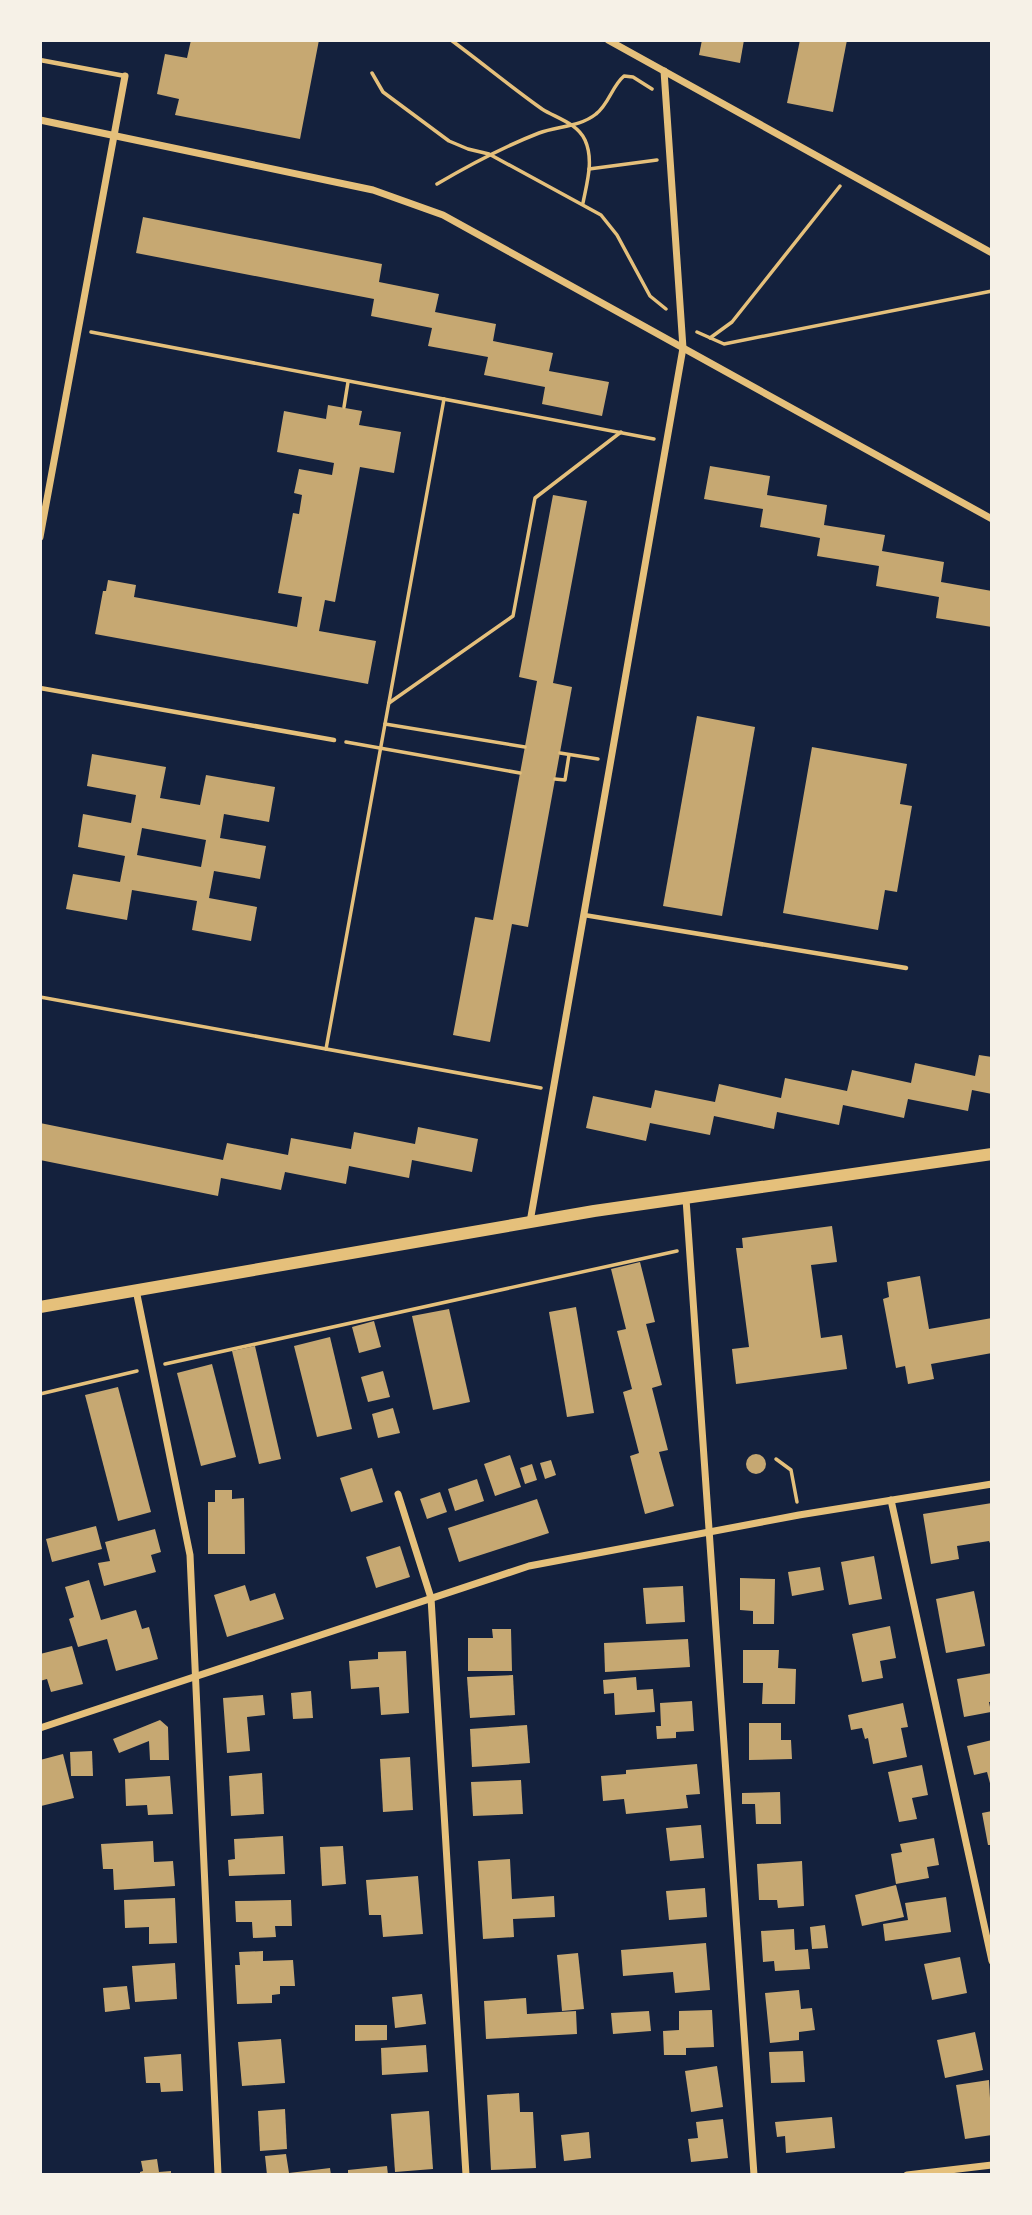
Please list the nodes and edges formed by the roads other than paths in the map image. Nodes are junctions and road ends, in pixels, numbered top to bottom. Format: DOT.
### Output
graph roads {
  1 [pos="608,40"];
  2 [pos="40,61"];
  3 [pos="664,71"];
  4 [pos="125,76"];
  5 [pos="40,120"];
  6 [pos="115,136"];
  7 [pos="992,253"];
  8 [pos="683,348"];
  9 [pos="992,519"];
  10 [pos="40,537"];
  11 [pos="40,688"];
  12 [pos="334,740"];
  13 [pos="584,915"];
  14 [pos="906,968"];
  15 [pos="992,1154"];
  16 [pos="686,1199"];
  17 [pos="530,1222"];
  18 [pos="136,1289"];
  19 [pos="40,1307"];
  20 [pos="992,1484"];
  21 [pos="398,1494"];
  22 [pos="891,1500"];
  23 [pos="708,1532"];
  24 [pos="431,1598"];
  25 [pos="195,1676"];
  26 [pos="40,1728"];
  27 [pos="992,1961"];
  28 [pos="992,2165"];
  29 [pos="218,2175"];
  30 [pos="466,2175"];
  31 [pos="754,2175"];
  32 [pos="907,2175"];
  1 -- 3 [label="street"];
  2 -- 4 [label="lane"];
  3 -- 7 [label="street"];
  3 -- 8 [label="street"];
  4 -- 6 [label="street"];
  5 -- 6 [label="street"];
  6 -- 8 [label="street"];
  6 -- 10 [label="street"];
  8 -- 9 [label="street"];
  8 -- 13 [label="street"];
  11 -- 12 [label="lane"];
  13 -- 14 [label="lane"];
  13 -- 17 [label="street"];
  15 -- 16 [label="street"];
  16 -- 17 [label="street"];
  16 -- 23 [label="street"];
  17 -- 18 [label="street"];
  18 -- 19 [label="street"];
  18 -- 25 [label="street"];
  20 -- 22 [label="street"];
  21 -- 24 [label="street"];
  22 -- 23 [label="street"];
  22 -- 27 [label="street"];
  23 -- 24 [label="street"];
  23 -- 31 [label="street"];
  24 -- 25 [label="street"];
  24 -- 30 [label="street"];
  25 -- 26 [label="street"];
  25 -- 29 [label="street"];
  28 -- 32 [label="street"];
}
